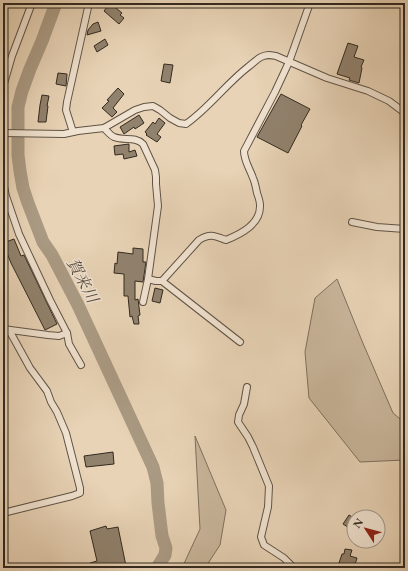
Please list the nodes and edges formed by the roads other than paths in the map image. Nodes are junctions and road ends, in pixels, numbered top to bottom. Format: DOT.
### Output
graph roads {
  1 [pos="32,3"];
  2 [pos="89,3"];
  3 [pos="310,3"];
  4 [pos="289,62"];
  5 [pos="3,86"];
  6 [pos="405,113"];
  7 [pos="104,128"];
  8 [pos="73,132"];
  9 [pos="3,133"];
  10 [pos="3,182"];
  11 [pos="352,222"];
  12 [pos="405,229"];
  13 [pos="148,279"];
  14 [pos="162,281"];
  15 [pos="143,302"];
  16 [pos="6,330"];
  17 [pos="67,334"];
  18 [pos="240,342"];
  19 [pos="81,365"];
  20 [pos="247,387"];
  21 [pos="3,513"];
  22 [pos="294,568"];
  1 -- 5 [label="street"];
  2 -- 8 [label="street"];
  3 -- 4 [label="street"];
  4 -- 6 [label="street"];
  4 -- 7 [label="street"];
  4 -- 14 [label="street"];
  7 -- 8 [label="street"];
  7 -- 13 [label="street"];
  8 -- 9 [label="street"];
  10 -- 17 [label="street"];
  11 -- 12 [label="street"];
  13 -- 14 [label="street"];
  13 -- 15 [label="street"];
  14 -- 18 [label="street"];
  16 -- 17 [label="street"];
  16 -- 21 [label="street"];
  17 -- 19 [label="street"];
  20 -- 22 [label="street"];
}
